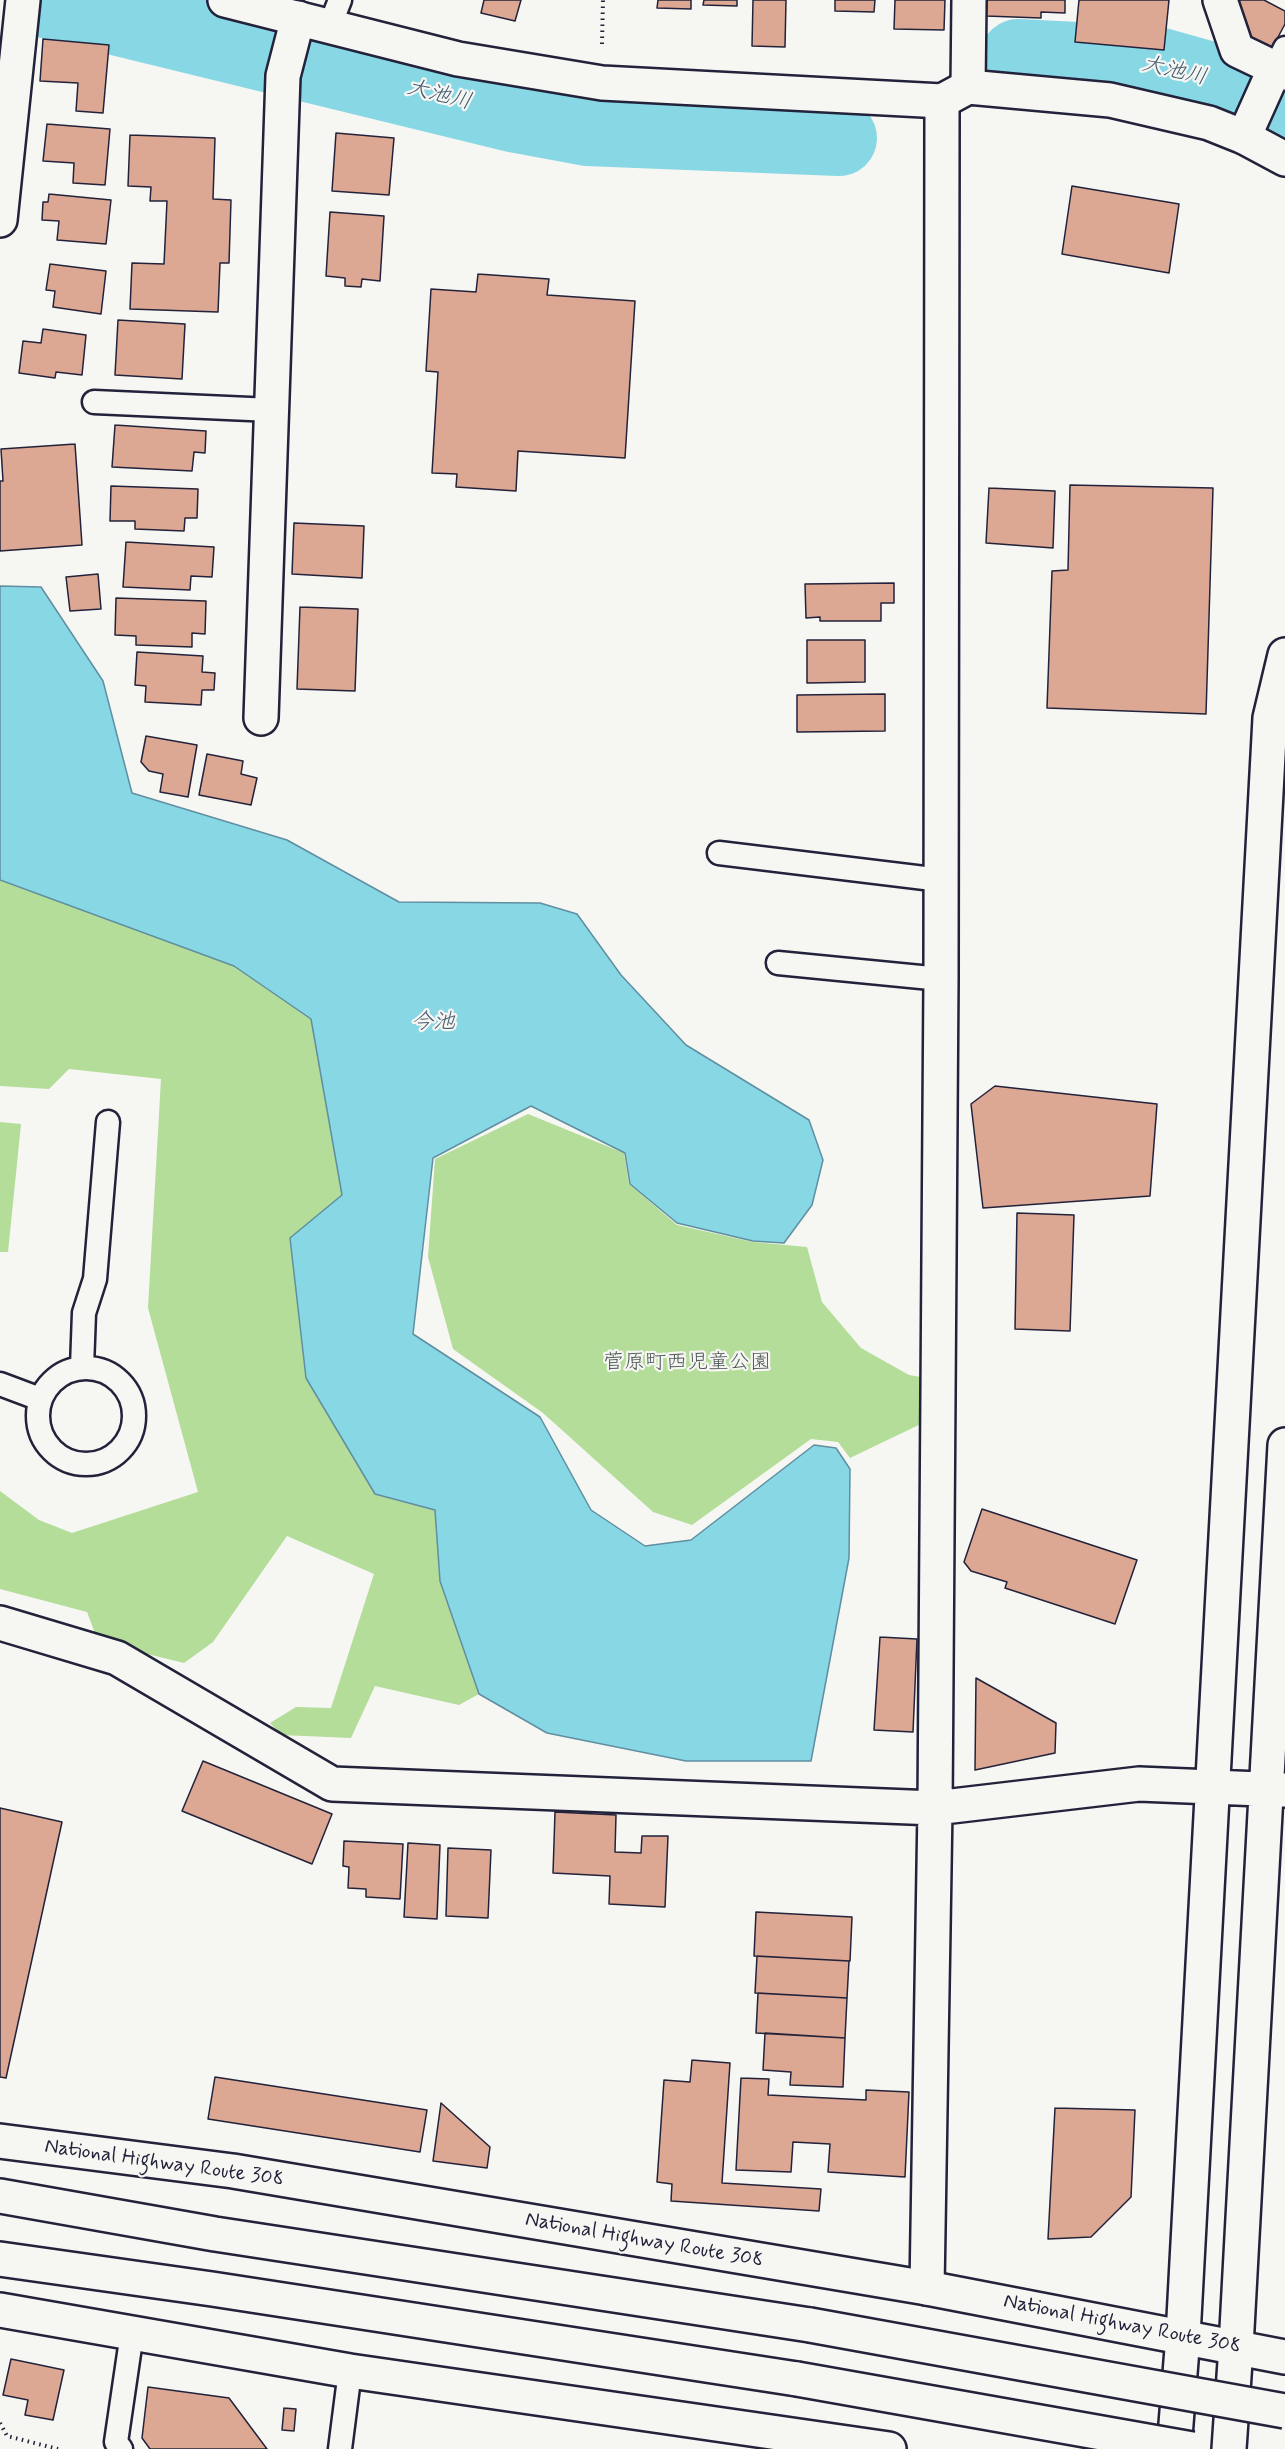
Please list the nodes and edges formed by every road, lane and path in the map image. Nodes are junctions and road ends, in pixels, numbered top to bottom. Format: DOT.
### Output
graph roads {
  1 [pos="225,0"];
  2 [pos="969,0"];
  3 [pos="1220,0"];
  4 [pos="22,6"];
  5 [pos="335,14"];
  6 [pos="296,26"];
  7 [pos="1282,63"];
  8 [pos="955,94"];
  9 [pos="1244,137"];
  10 [pos="1285,159"];
  11 [pos="0,220"];
  12 [pos="94,402"];
  13 [pos="272,410"];
  14 [pos="1285,655"];
  15 [pos="261,718"];
  16 [pos="719,853"];
  17 [pos="941,880"];
  18 [pos="778,963"];
  19 [pos="941,979"];
  20 [pos="108,1122"];
  21 [pos="82,1367"];
  22 [pos="0,1384"];
  23 [pos="40,1399"];
  24 [pos="1285,1445"];
  25 [pos="0,1623"];
  26 [pos="1213,1787"];
  27 [pos="1276,1790"];
  28 [pos="935,1808"];
  29 [pos="0,2142"];
  30 [pos="0,2196"];
  31 [pos="0,2259"];
  32 [pos="927,2289"];
  33 [pos="0,2310"];
  34 [pos="132,2332"];
  35 [pos="1183,2336"];
  36 [pos="1236,2347"];
  37 [pos="1285,2356"];
  38 [pos="350,2371"];
  39 [pos="1285,2411"];
  40 [pos="0,2423"];
  41 [pos="58,2449"];
  42 [pos="122,2449"];
  43 [pos="340,2449"];
  44 [pos="889,2449"];
  45 [pos="1174,2449"];
  46 [pos="1192,2449"];
  47 [pos="1229,2449"];
  1 -- 6 [label="main road"];
  2 -- 8 [label="main road"];
  3 -- 7 [label="main road"];
  4 -- 11 [label="main road"];
  5 -- 6 [label="main road"];
  5 -- 8 [label="main road"];
  6 -- 13 [label="main road"];
  7 -- 9 [label="main road"];
  8 -- 9 [label="main road"];
  8 -- 17 [label="main road"];
  9 -- 10 [label="main road"];
  12 -- 13 [label="lane"];
  13 -- 15 [label="main road"];
  14 -- 26 [label="main road"];
  16 -- 17 [label="lane"];
  17 -- 19 [label="main road"];
  18 -- 19 [label="lane"];
  19 -- 28 [label="main road"];
  20 -- 21 [label="lane"];
  21 -- 23 [label="lane"];
  21 -- 23 [label="lane"];
  22 -- 23 [label="lane"];
  24 -- 27 [label="main road"];
  25 -- 28 [label="main road"];
  26 -- 27 [label="main road"];
  26 -- 28 [label="main road"];
  26 -- 35 [label="main road"];
  27 -- 36 [label="main road"];
  28 -- 32 [label="main road"];
  29 -- 32 [label="main road, National Highway Route 308"];
  30 -- 39 [label="main road, bridge"];
  31 -- 46 [label="main road, bridge"];
  32 -- 35 [label="main road, National Highway Route 308"];
  33 -- 34 [label="main road"];
  34 -- 38 [label="main road"];
  34 -- 42 [label="lane"];
  35 -- 36 [label="main road, National Highway Route 308"];
  35 -- 45 [label="main road"];
  36 -- 37 [label="main road, National Highway Route 308"];
  36 -- 47 [label="main road"];
  38 -- 43 [label="lane"];
  38 -- 44 [label="main road"];
  40 -- 41 [label="path"];
}
